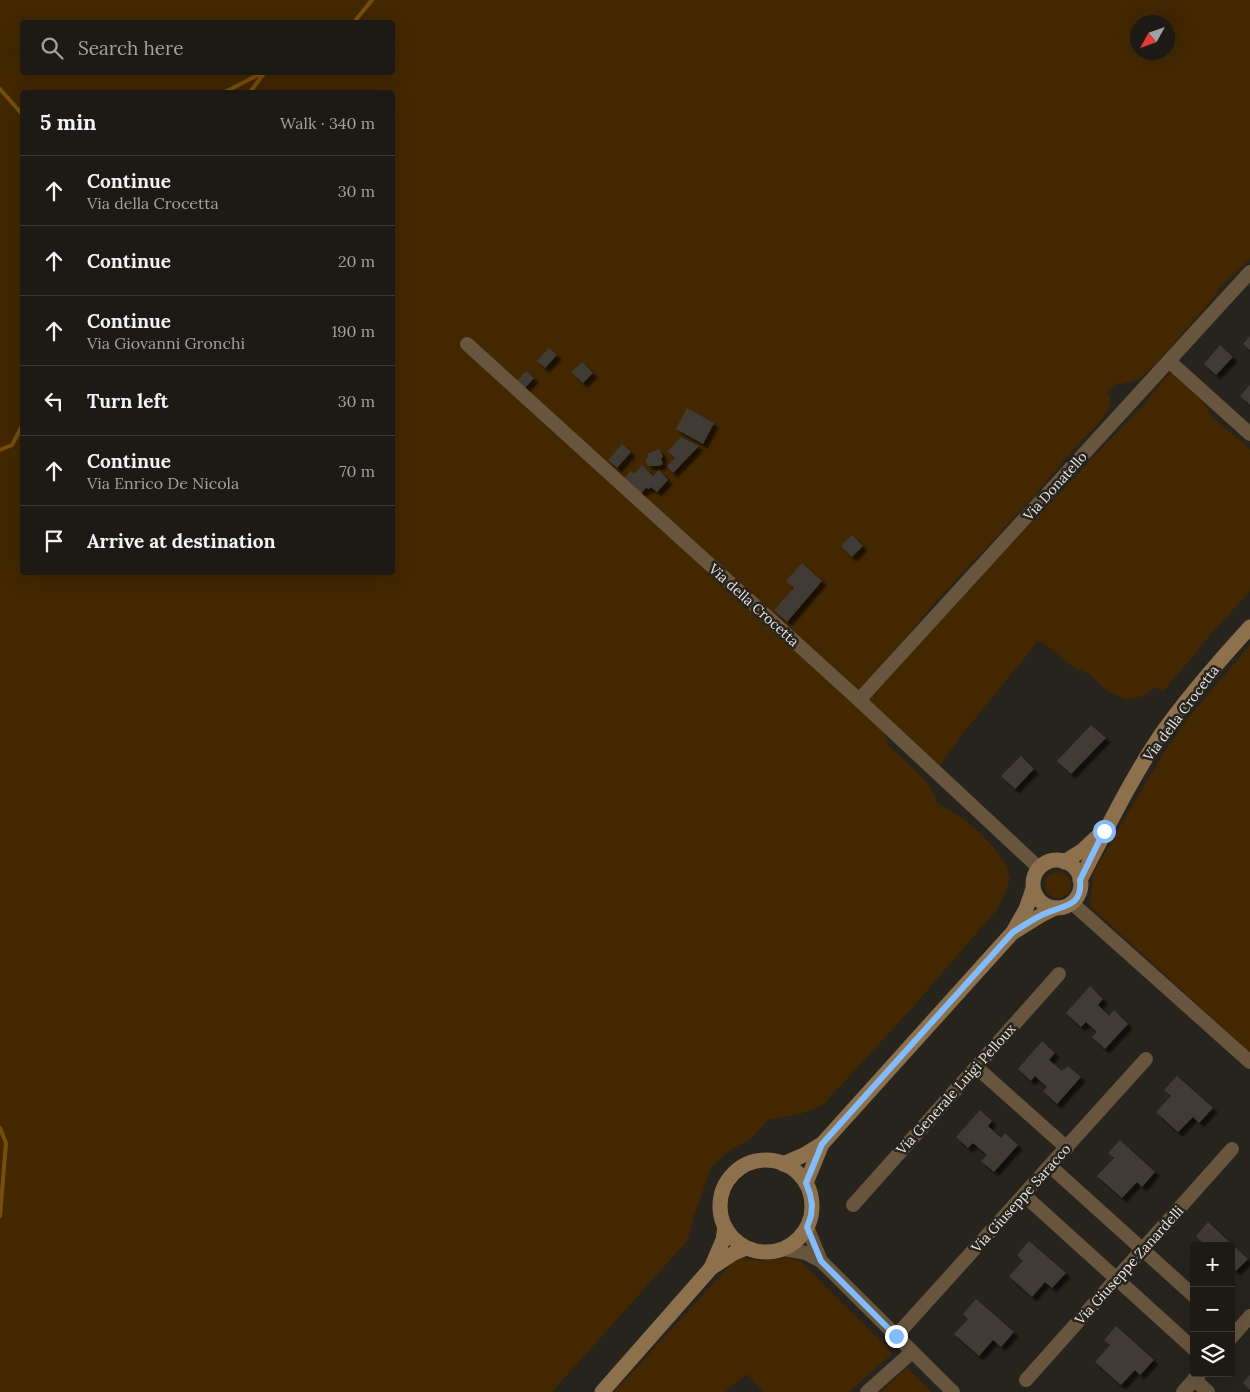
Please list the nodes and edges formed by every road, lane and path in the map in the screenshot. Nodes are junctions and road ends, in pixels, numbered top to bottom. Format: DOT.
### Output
graph roads {
  1 [pos="1250,272"];
  2 [pos="466,344"];
  3 [pos="1169,361"];
  4 [pos="1250,434"];
  5 [pos="1250,627"];
  6 [pos="859,700"];
  7 [pos="1104,831"];
  8 [pos="1064,862"];
  9 [pos="1039,868"];
  10 [pos="1080,880"];
  11 [pos="1033,889"];
  12 [pos="1072,903"];
  13 [pos="1055,908"];
  14 [pos="1013,932"];
  15 [pos="1059,974"];
  16 [pos="1146,1060"];
  17 [pos="1250,1062"];
  18 [pos="976,1067"];
  19 [pos="822,1144"];
  20 [pos="1066,1148"];
  21 [pos="1232,1149"];
  22 [pos="783,1164"];
  23 [pos="1050,1166"];
  24 [pos="806,1183"];
  25 [pos="1024,1195"];
  26 [pos="853,1205"];
  27 [pos="725,1227"];
  28 [pos="807,1227"];
  29 [pos="746,1248"];
  30 [pos="784,1249"];
  31 [pos="1143,1250"];
  32 [pos="821,1261"];
  33 [pos="711,1268"];
  34 [pos="1116,1279"];
  35 [pos="1190,1292"];
  36 [pos="1250,1316"];
  37 [pos="1235,1332"];
  38 [pos="896,1336"];
  39 [pos="1190,1345"];
  40 [pos="912,1352"];
  41 [pos="1196,1377"];
  42 [pos="1198,1377"];
  43 [pos="1026,1380"];
  44 [pos="602,1392"];
  45 [pos="867,1392"];
  46 [pos="953,1392"];
  47 [pos="1183,1392"];
  48 [pos="1208,1392"];
  1 -- 3 [label="street, Via Donatello"];
  2 -- 6 [label="street, Via della Crocetta"];
  3 -- 4 [label="street"];
  3 -- 6 [label="street, Via Donatello"];
  5 -- 7 [label="street, Via della Crocetta"];
  6 -- 9 [label="street, Via della Crocetta"];
  7 -- 8 [label="street, Via della Crocetta"];
  7 -- 10 [label="street, Via della Crocetta"];
  8 -- 9 [label="street"];
  8 -- 10 [label="street"];
  9 -- 11 [label="street"];
  10 -- 12 [label="street"];
  11 -- 13 [label="street"];
  11 -- 14 [label="street"];
  12 -- 13 [label="street"];
  12 -- 17 [label="street"];
  13 -- 14 [label="street"];
  14 -- 19 [label="street"];
  15 -- 18 [label="street, Via Generale Luigi Pelloux"];
  16 -- 20 [label="street, Via Giuseppe Saracco"];
  18 -- 20 [label="street"];
  18 -- 26 [label="street, Via Generale Luigi Pelloux"];
  19 -- 22 [label="street"];
  19 -- 24 [label="street"];
  20 -- 23 [label="street, Via Giuseppe Saracco"];
  21 -- 31 [label="street, Via Giuseppe Zanardelli"];
  22 -- 24 [label="street"];
  22 -- 27 [label="street"];
  23 -- 25 [label="street, Via Giuseppe Saracco"];
  23 -- 31 [label="street"];
  24 -- 28 [label="street"];
  25 -- 34 [label="street"];
  25 -- 38 [label="street, Via Giuseppe Saracco"];
  27 -- 29 [label="street"];
  27 -- 33 [label="street"];
  28 -- 30 [label="street"];
  28 -- 32 [label="street"];
  29 -- 30 [label="street"];
  29 -- 33 [label="street"];
  30 -- 32 [label="street"];
  31 -- 34 [label="street, Via Giuseppe Zanardelli"];
  31 -- 35 [label="street"];
  32 -- 38 [label="street"];
  33 -- 44 [label="street"];
  34 -- 39 [label="street"];
  34 -- 43 [label="street, Via Giuseppe Zanardelli"];
  36 -- 37 [label="street"];
  38 -- 40 [label="street"];
  40 -- 45 [label="street"];
  40 -- 46 [label="street"];
  41 -- 47 [label="street"];
  42 -- 48 [label="street"];
}
